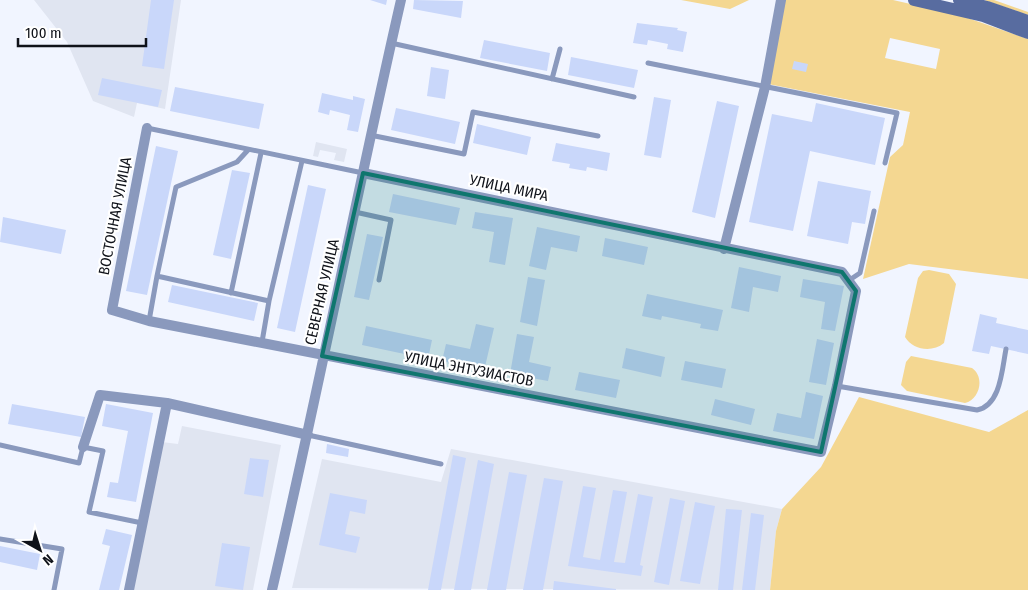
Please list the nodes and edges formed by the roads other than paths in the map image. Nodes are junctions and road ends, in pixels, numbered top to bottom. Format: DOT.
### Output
graph roads {
  1 [pos="401,0"];
  2 [pos="781,0"];
  3 [pos="914,0"];
  4 [pos="959,0"];
  5 [pos="1028,21"];
  6 [pos="1028,33"];
  7 [pos="391,43"];
  8 [pos="560,49"];
  9 [pos="648,63"];
  10 [pos="552,79"];
  11 [pos="765,87"];
  12 [pos="634,97"];
  13 [pos="148,128"];
  14 [pos="370,135"];
  15 [pos="598,136"];
  16 [pos="248,150"];
  17 [pos="261,153"];
  18 [pos="302,161"];
  19 [pos="885,164"];
  20 [pos="363,173"];
  21 [pos="874,211"];
  22 [pos="355,212"];
  23 [pos="724,249"];
  24 [pos="157,276"];
  25 [pos="379,280"];
  26 [pos="848,281"];
  27 [pos="231,292"];
  28 [pos="269,301"];
  29 [pos="112,310"];
  30 [pos="149,322"];
  31 [pos="262,342"];
  32 [pos="1006,349"];
  33 [pos="322,356"];
  34 [pos="838,386"];
  35 [pos="167,403"];
  36 [pos="308,435"];
  37 [pos="0,446"];
  38 [pos="83,448"];
  39 [pos="441,464"];
  40 [pos="142,523"];
  41 [pos="0,539"];
  42 [pos="54,590"];
  43 [pos="129,590"];
  44 [pos="272,590"];
  1 -- 7 [label="street, СЕВЕРНАЯ УЛИЦА"];
  2 -- 11 [label="street"];
  3 -- 6 [label="main road"];
  4 -- 5 [label="main road"];
  7 -- 10 [label="lane"];
  7 -- 14 [label="street, СЕВЕРНАЯ УЛИЦА"];
  8 -- 10 [label="lane"];
  9 -- 11 [label="lane"];
  10 -- 12 [label="lane"];
  11 -- 19 [label="lane"];
  11 -- 23 [label="street"];
  13 -- 16 [label="lane, УЛИЦА МИРА"];
  13 -- 29 [label="street, ВОСТОЧНАЯ УЛИЦА"];
  14 -- 15 [label="lane"];
  14 -- 20 [label="street, СЕВЕРНАЯ УЛИЦА"];
  16 -- 17 [label="lane, УЛИЦА МИРА"];
  16 -- 24 [label="lane"];
  17 -- 18 [label="lane, УЛИЦА МИРА"];
  17 -- 27 [label="lane"];
  18 -- 20 [label="lane, УЛИЦА МИРА"];
  18 -- 28 [label="lane"];
  20 -- 22 [label="street, СЕВЕРНАЯ УЛИЦА"];
  20 -- 23 [label="street, УЛИЦА МИРА"];
  21 -- 26 [label="lane"];
  22 -- 25 [label="lane"];
  22 -- 33 [label="street, СЕВЕРНАЯ УЛИЦА"];
  23 -- 26 [label="street, УЛИЦА МИРА"];
  24 -- 27 [label="lane"];
  24 -- 30 [label="lane"];
  26 -- 34 [label="street, УЛИЦА МИРА"];
  27 -- 28 [label="lane"];
  28 -- 31 [label="lane"];
  29 -- 30 [label="street, УЛИЦА ЭНТУЗИАСТОВ"];
  30 -- 31 [label="street, УЛИЦА ЭНТУЗИАСТОВ"];
  31 -- 33 [label="street, УЛИЦА ЭНТУЗИАСТОВ"];
  32 -- 34 [label="lane"];
  33 -- 34 [label="street, УЛИЦА ЭНТУЗИАСТОВ"];
  33 -- 36 [label="street, СЕВЕРНАЯ УЛИЦА"];
  35 -- 36 [label="street"];
  35 -- 38 [label="street"];
  35 -- 40 [label="street"];
  36 -- 39 [label="lane"];
  36 -- 44 [label="street, СЕВЕРНАЯ УЛИЦА"];
  37 -- 38 [label="lane"];
  38 -- 40 [label="lane"];
  40 -- 43 [label="street"];
  41 -- 42 [label="lane"];
}
